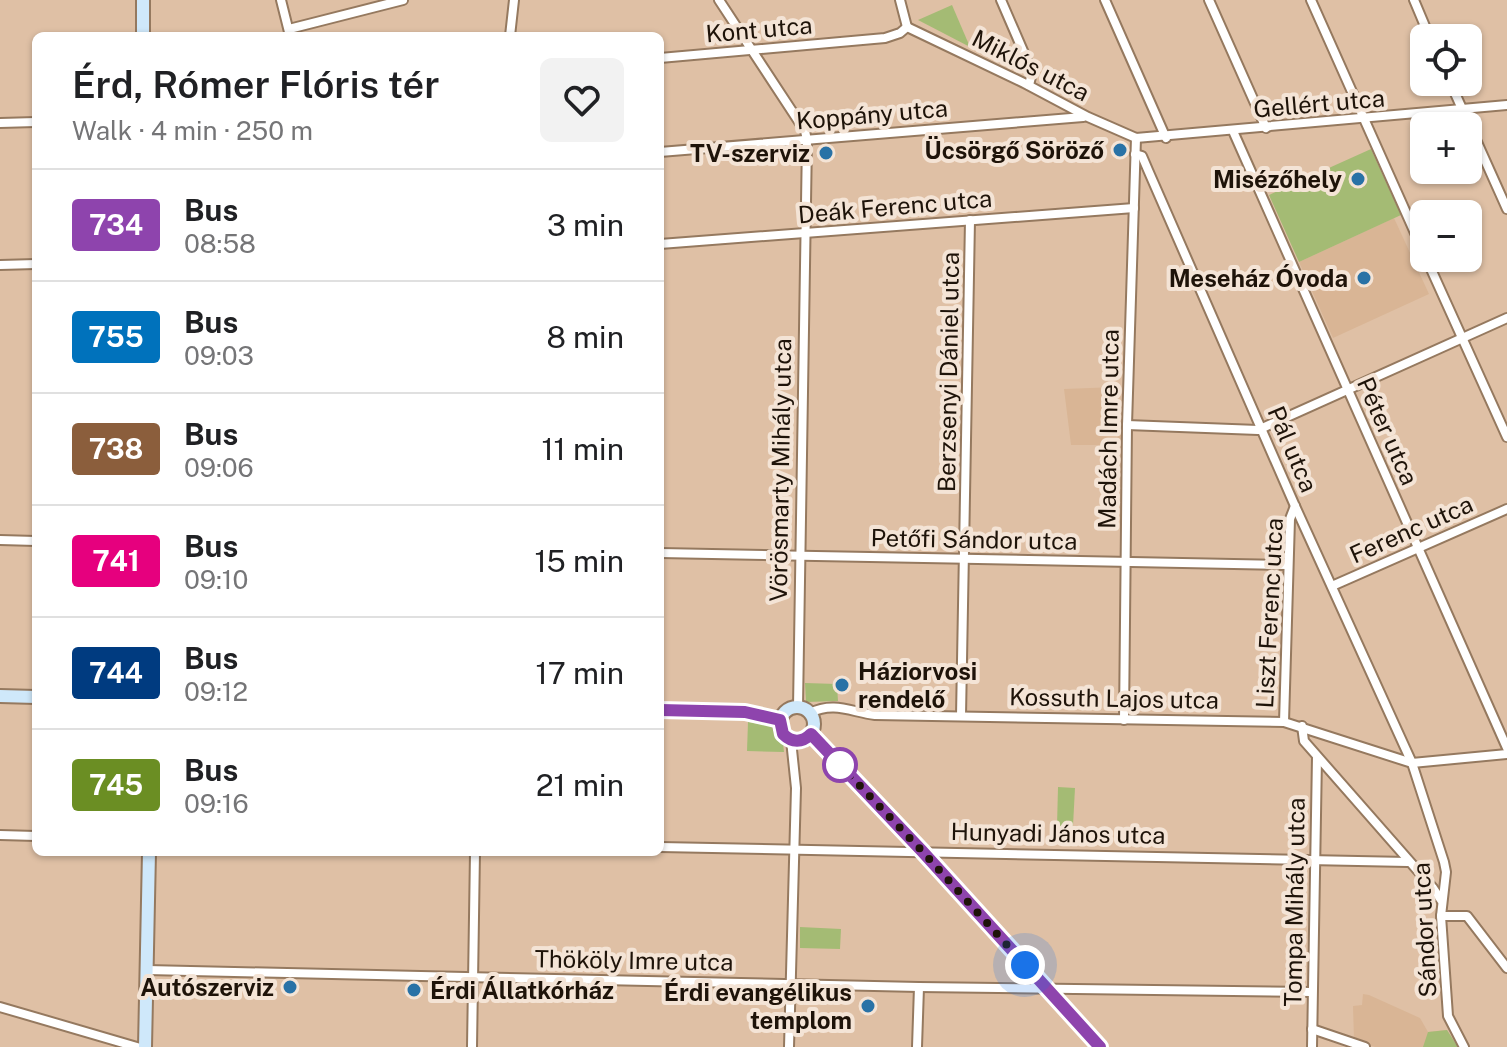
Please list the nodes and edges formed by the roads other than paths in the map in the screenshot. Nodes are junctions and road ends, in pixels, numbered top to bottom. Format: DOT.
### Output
graph roads {
  1 [pos="143,0"];
  2 [pos="281,0"];
  3 [pos="403,0"];
  4 [pos="514,0"];
  5 [pos="719,0"];
  6 [pos="900,0"];
  7 [pos="1001,0"];
  8 [pos="1105,0"];
  9 [pos="1209,0"];
  10 [pos="1311,0"];
  11 [pos="1414,0"];
  12 [pos="1424,24"];
  13 [pos="907,27"];
  14 [pos="143,32"];
  15 [pos="290,32"];
  16 [pos="293,32"];
  17 [pos="510,32"];
  18 [pos="752,50"];
  19 [pos="664,58"];
  20 [pos="1029,85"];
  21 [pos="1456,96"];
  22 [pos="1507,105"];
  23 [pos="1462,109"];
  24 [pos="1088,117"];
  25 [pos="1364,118"];
  26 [pos="32,122"];
  27 [pos="0,123"];
  28 [pos="1266,128"];
  29 [pos="1233,131"];
  30 [pos="1136,138"];
  31 [pos="1166,138"];
  32 [pos="807,140"];
  33 [pos="664,152"];
  34 [pos="1135,154"];
  35 [pos="1134,208"];
  36 [pos="1507,209"];
  37 [pos="970,220"];
  38 [pos="1410,221"];
  39 [pos="804,234"];
  40 [pos="664,244"];
  41 [pos="32,264"];
  42 [pos="0,265"];
  43 [pos="1433,272"];
  44 [pos="1507,318"];
  45 [pos="1462,338"];
  46 [pos="1347,389"];
  47 [pos="1127,425"];
  48 [pos="1263,428"];
  49 [pos="1507,437"];
  50 [pos="1295,506"];
  51 [pos="1507,509"];
  52 [pos="0,540"];
  53 [pos="32,541"];
  54 [pos="1419,549"];
  55 [pos="664,553"];
  56 [pos="798,556"];
  57 [pos="965,560"];
  58 [pos="1125,561"];
  59 [pos="1288,565"];
  60 [pos="1332,586"];
  61 [pos="0,696"];
  62 [pos="32,697"];
  63 [pos="664,710"];
  64 [pos="804,710"];
  65 [pos="961,716"];
  66 [pos="780,720"];
  67 [pos="1124,720"];
  68 [pos="1284,722"];
  69 [pos="1302,726"];
  70 [pos="811,734"];
  71 [pos="791,740"];
  72 [pos="1507,751"];
  73 [pos="1317,757"];
  74 [pos="1412,763"];
  75 [pos="0,835"];
  76 [pos="32,836"];
  77 [pos="664,847"];
  78 [pos="795,850"];
  79 [pos="922,851"];
  80 [pos="149,856"];
  81 [pos="475,856"];
  82 [pos="1315,859"];
  83 [pos="1408,862"];
  84 [pos="1441,901"];
  85 [pos="1441,916"];
  86 [pos="1507,968"];
  87 [pos="147,970"];
  88 [pos="474,977"];
  89 [pos="791,983"];
  90 [pos="919,987"];
  91 [pos="1046,988"];
  92 [pos="1311,992"];
  93 [pos="0,1007"];
  94 [pos="1312,1029"];
  95 [pos="137,1047"];
  96 [pos="145,1047"];
  97 [pos="472,1047"];
  98 [pos="789,1047"];
  99 [pos="917,1047"];
  100 [pos="1100,1047"];
  101 [pos="1312,1047"];
  102 [pos="1365,1047"];
  103 [pos="1464,1047"];
  1 -- 14 [label="street"];
  2 -- 15 [label="street"];
  3 -- 16 [label="street"];
  4 -- 17 [label="street"];
  5 -- 18 [label="street"];
  6 -- 13 [label="street"];
  7 -- 20 [label="street"];
  8 -- 31 [label="street"];
  9 -- 28 [label="street"];
  10 -- 25 [label="street"];
  11 -- 12 [label="street"];
  13 -- 18 [label="street, Kont utca"];
  13 -- 20 [label="street, Miklós utca"];
  18 -- 19 [label="street, Kont utca"];
  18 -- 32 [label="street"];
  20 -- 24 [label="street, Miklós utca"];
  21 -- 23 [label="street"];
  22 -- 23 [label="street, Gellért utca"];
  23 -- 25 [label="street, Gellért utca"];
  23 -- 36 [label="street"];
  24 -- 30 [label="street, Miklós utca"];
  24 -- 32 [label="street, Koppány utca"];
  25 -- 28 [label="street, Gellért utca"];
  25 -- 38 [label="street"];
  26 -- 27 [label="street"];
  28 -- 29 [label="street, Gellért utca"];
  29 -- 31 [label="street, Gellért utca"];
  29 -- 46 [label="street, Péter utca"];
  30 -- 31 [label="street, Gellért utca"];
  30 -- 34 [label="street, Madách Imre utca"];
  32 -- 33 [label="street, Koppány utca"];
  32 -- 39 [label="street, Vörösmarty Mihály utca"];
  34 -- 35 [label="street, Madách Imre utca"];
  34 -- 48 [label="street, Pál utca"];
  35 -- 37 [label="street, Deák Ferenc utca"];
  35 -- 47 [label="street, Madách Imre utca"];
  37 -- 39 [label="street, Deák Ferenc utca"];
  37 -- 57 [label="street, Berzsenyi Dániel utca"];
  39 -- 40 [label="street, Deák Ferenc utca"];
  39 -- 56 [label="street, Vörösmarty Mihály utca"];
  41 -- 42 [label="street"];
  43 -- 45 [label="street"];
  44 -- 45 [label="street"];
  45 -- 46 [label="street"];
  45 -- 49 [label="street"];
  46 -- 48 [label="street"];
  46 -- 54 [label="street, Péter utca"];
  47 -- 48 [label="street"];
  47 -- 58 [label="street, Madách Imre utca"];
  48 -- 50 [label="street, Pál utca"];
  50 -- 59 [label="street, Liszt Ferenc utca"];
  50 -- 60 [label="street, Pál utca"];
  51 -- 54 [label="street, Ferenc utca"];
  52 -- 53 [label="street"];
  54 -- 60 [label="street, Ferenc utca"];
  54 -- 72 [label="street, Péter utca"];
  55 -- 56 [label="street, Petőfi Sándor utca"];
  56 -- 57 [label="street, Petőfi Sándor utca"];
  56 -- 64 [label="street, Vörösmarty Mihály utca"];
  57 -- 58 [label="street, Petőfi Sándor utca"];
  57 -- 65 [label="street, Berzsenyi Dániel utca"];
  58 -- 59 [label="street, Petőfi Sándor utca"];
  58 -- 67 [label="street, Madách Imre utca"];
  59 -- 68 [label="street, Liszt Ferenc utca"];
  60 -- 74 [label="street, Pál utca"];
  61 -- 62 [label="street"];
  63 -- 66 [label="street"];
  64 -- 65 [label="street, Kossuth Lajos utca"];
  64 -- 66 [label="street"];
  64 -- 70 [label="street"];
  65 -- 67 [label="street, Kossuth Lajos utca"];
  66 -- 71 [label="street"];
  67 -- 68 [label="street, Kossuth Lajos utca"];
  68 -- 69 [label="street, Kossuth Lajos utca"];
  69 -- 73 [label="street"];
  69 -- 74 [label="street, Kossuth Lajos utca"];
  70 -- 71 [label="street"];
  70 -- 79 [label="street"];
  71 -- 78 [label="street"];
  72 -- 74 [label="street"];
  73 -- 82 [label="street, Tompa Mihály utca"];
  73 -- 83 [label="street"];
  74 -- 84 [label="street, Sándor utca"];
  75 -- 76 [label="street"];
  77 -- 78 [label="street, Hunyadi János utca"];
  78 -- 79 [label="street, Hunyadi János utca"];
  78 -- 89 [label="street"];
  79 -- 82 [label="street, Hunyadi János utca"];
  79 -- 91 [label="street"];
  80 -- 87 [label="street"];
  81 -- 88 [label="street"];
  82 -- 83 [label="street, Hunyadi János utca"];
  82 -- 92 [label="street, Tompa Mihály utca"];
  83 -- 84 [label="street"];
  84 -- 85 [label="street, Sándor utca"];
  85 -- 86 [label="street"];
  85 -- 103 [label="street, Sándor utca"];
  87 -- 88 [label="street, Thököly Imre utca"];
  87 -- 96 [label="street"];
  88 -- 89 [label="street, Thököly Imre utca"];
  88 -- 97 [label="street"];
  89 -- 90 [label="street, Thököly Imre utca"];
  89 -- 98 [label="street"];
  90 -- 91 [label="street, Thököly Imre utca"];
  90 -- 99 [label="street"];
  91 -- 92 [label="street, Thököly Imre utca"];
  91 -- 100 [label="street"];
  92 -- 94 [label="street, Tompa Mihály utca"];
  93 -- 95 [label="street"];
  94 -- 101 [label="street, Tompa Mihály utca"];
  94 -- 102 [label="street"];
}
